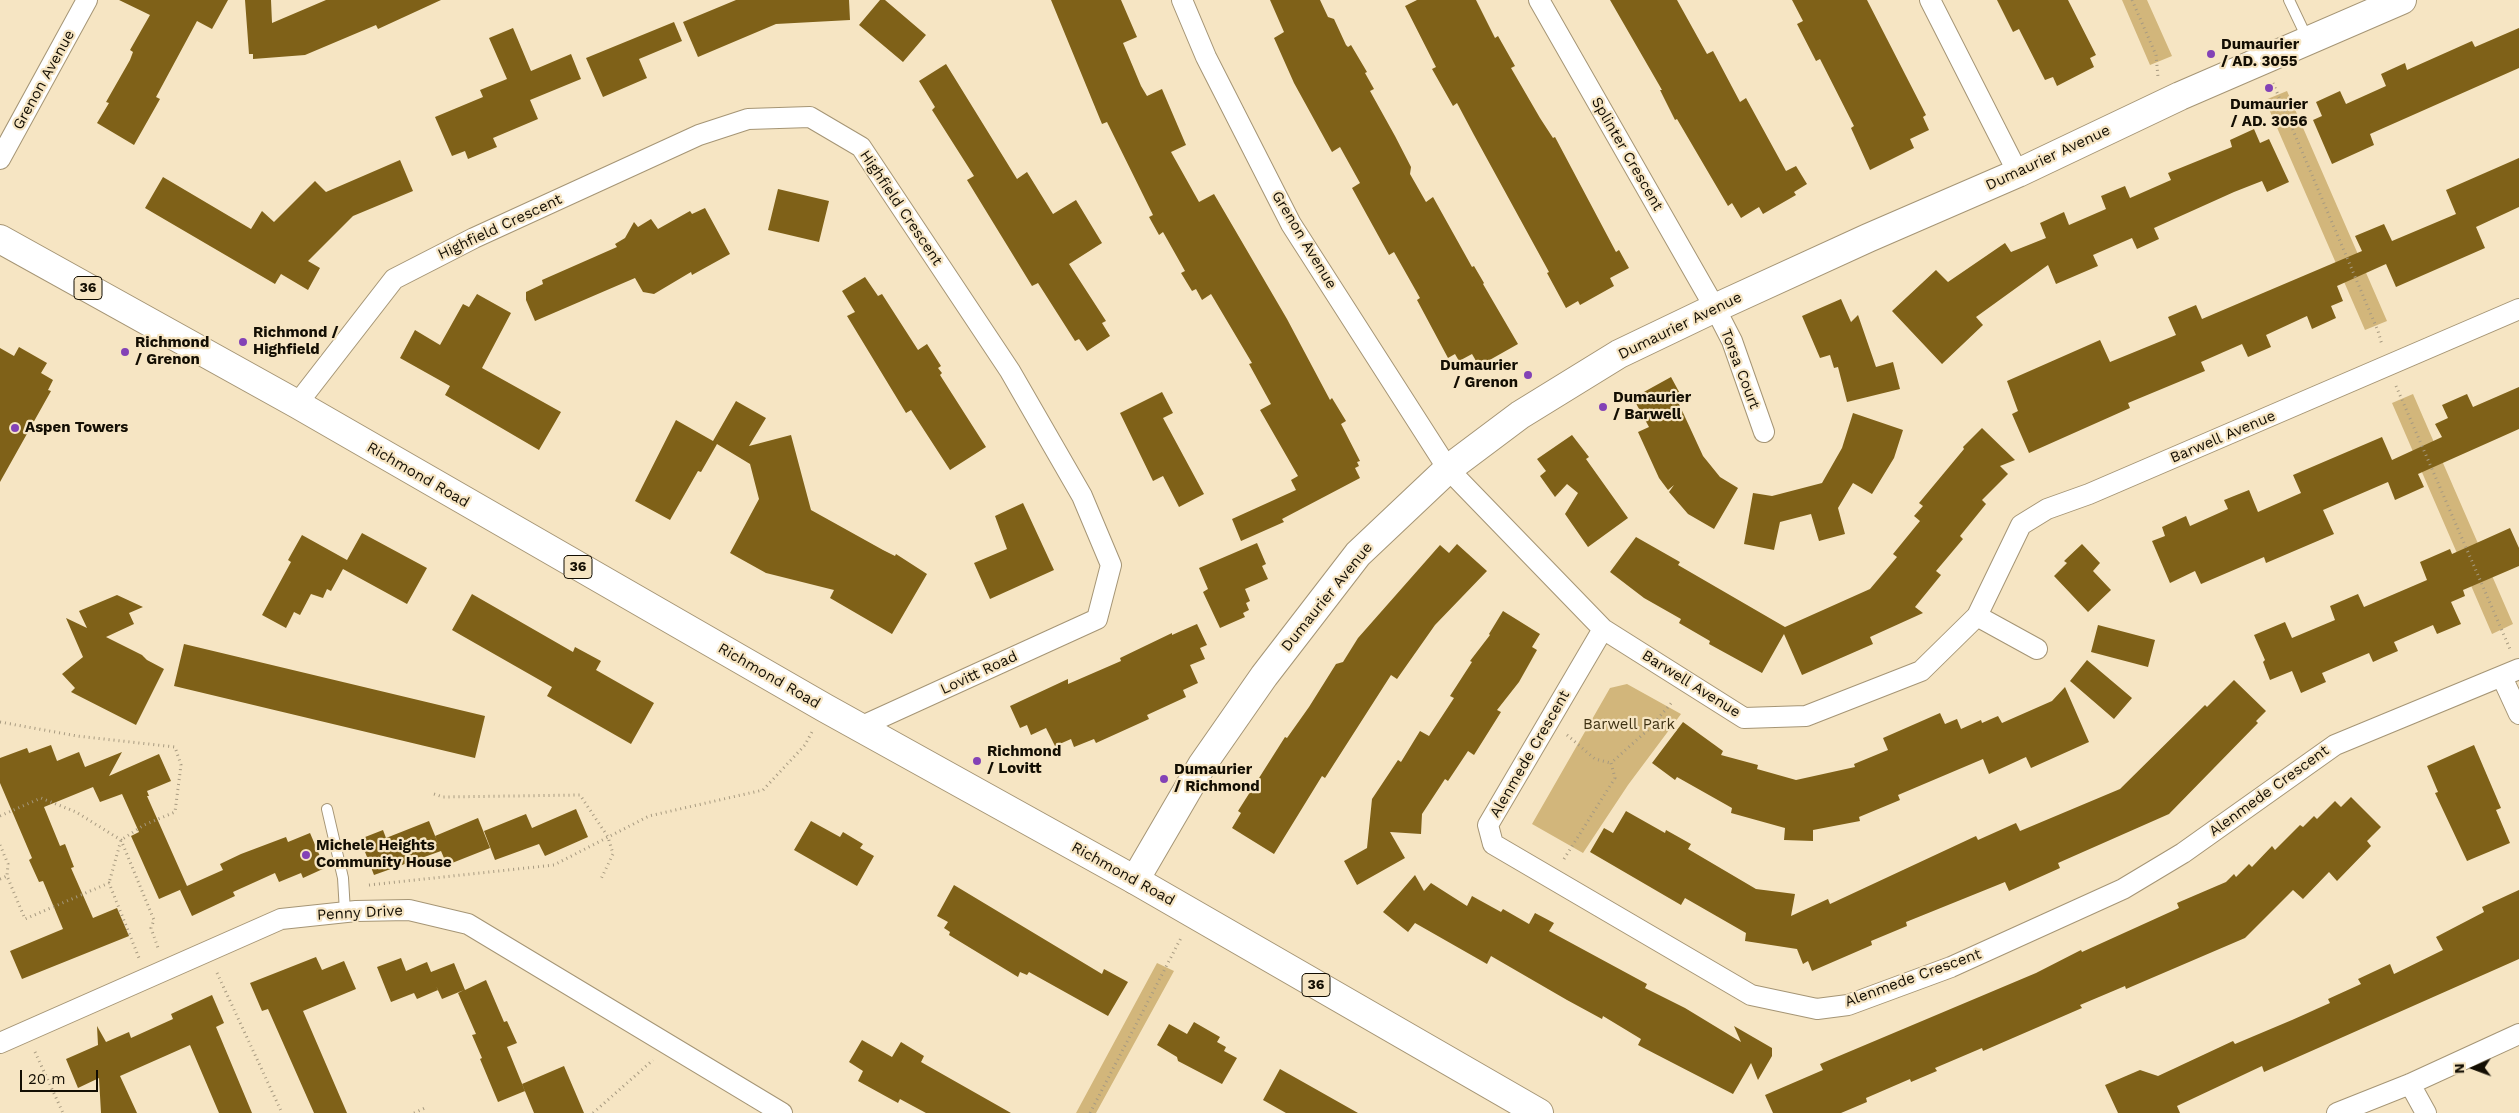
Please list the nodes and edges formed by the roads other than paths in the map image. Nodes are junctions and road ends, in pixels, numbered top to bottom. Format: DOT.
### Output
graph roads {
  1 [pos="86,0"];
  2 [pos="1182,0"];
  3 [pos="1540,0"];
  4 [pos="1930,0"];
  5 [pos="2289,0"];
  6 [pos="2402,0"];
  7 [pos="2308,40"];
  8 [pos="0,159"];
  9 [pos="2018,173"];
  10 [pos="0,238"];
  11 [pos="1715,308"];
  12 [pos="2519,309"];
  13 [pos="297,404"];
  14 [pos="1764,432"];
  15 [pos="1448,469"];
  16 [pos="1977,616"];
  17 [pos="1097,619"];
  18 [pos="1603,629"];
  19 [pos="2037,649"];
  20 [pos="2511,666"];
  21 [pos="2519,714"];
  22 [pos="860,728"];
  23 [pos="327,809"];
  24 [pos="1135,880"];
  25 [pos="345,912"];
  26 [pos="2519,1034"];
  27 [pos="0,1043"];
  28 [pos="2410,1084"];
  29 [pos="782,1113"];
  30 [pos="1539,1113"];
  31 [pos="2337,1113"];
  32 [pos="2426,1113"];
  1 -- 8 [label="street, Grenon Avenue"];
  2 -- 15 [label="street, Grenon Avenue"];
  3 -- 11 [label="street, Splinter Crescent"];
  4 -- 9 [label="street"];
  5 -- 7 [label="lane"];
  6 -- 7 [label="main road, Dumaurier Avenue"];
  7 -- 9 [label="main road, Dumaurier Avenue"];
  9 -- 11 [label="main road, Dumaurier Avenue"];
  10 -- 13 [label="main road, Richmond Road / 36"];
  11 -- 14 [label="street, Torsa Court"];
  11 -- 15 [label="main road, Dumaurier Avenue"];
  12 -- 16 [label="street, Barwell Avenue"];
  13 -- 17 [label="street, Highfield Crescent"];
  13 -- 22 [label="main road, Richmond Road / 36"];
  15 -- 18 [label="street, Barwell Avenue"];
  15 -- 24 [label="main road, Dumaurier Avenue"];
  16 -- 18 [label="street, Barwell Avenue"];
  16 -- 19 [label="street"];
  17 -- 22 [label="street, Lovitt Road"];
  18 -- 20 [label="street, Alenmede Crescent"];
  20 -- 21 [label="street"];
  22 -- 24 [label="main road, Richmond Road / 36"];
  23 -- 25 [label="lane"];
  24 -- 30 [label="main road, Richmond Road / 36"];
  25 -- 27 [label="street, Penny Drive"];
  25 -- 29 [label="street, Penny Drive"];
  26 -- 28 [label="street"];
  28 -- 31 [label="street"];
  28 -- 32 [label="street"];
}
